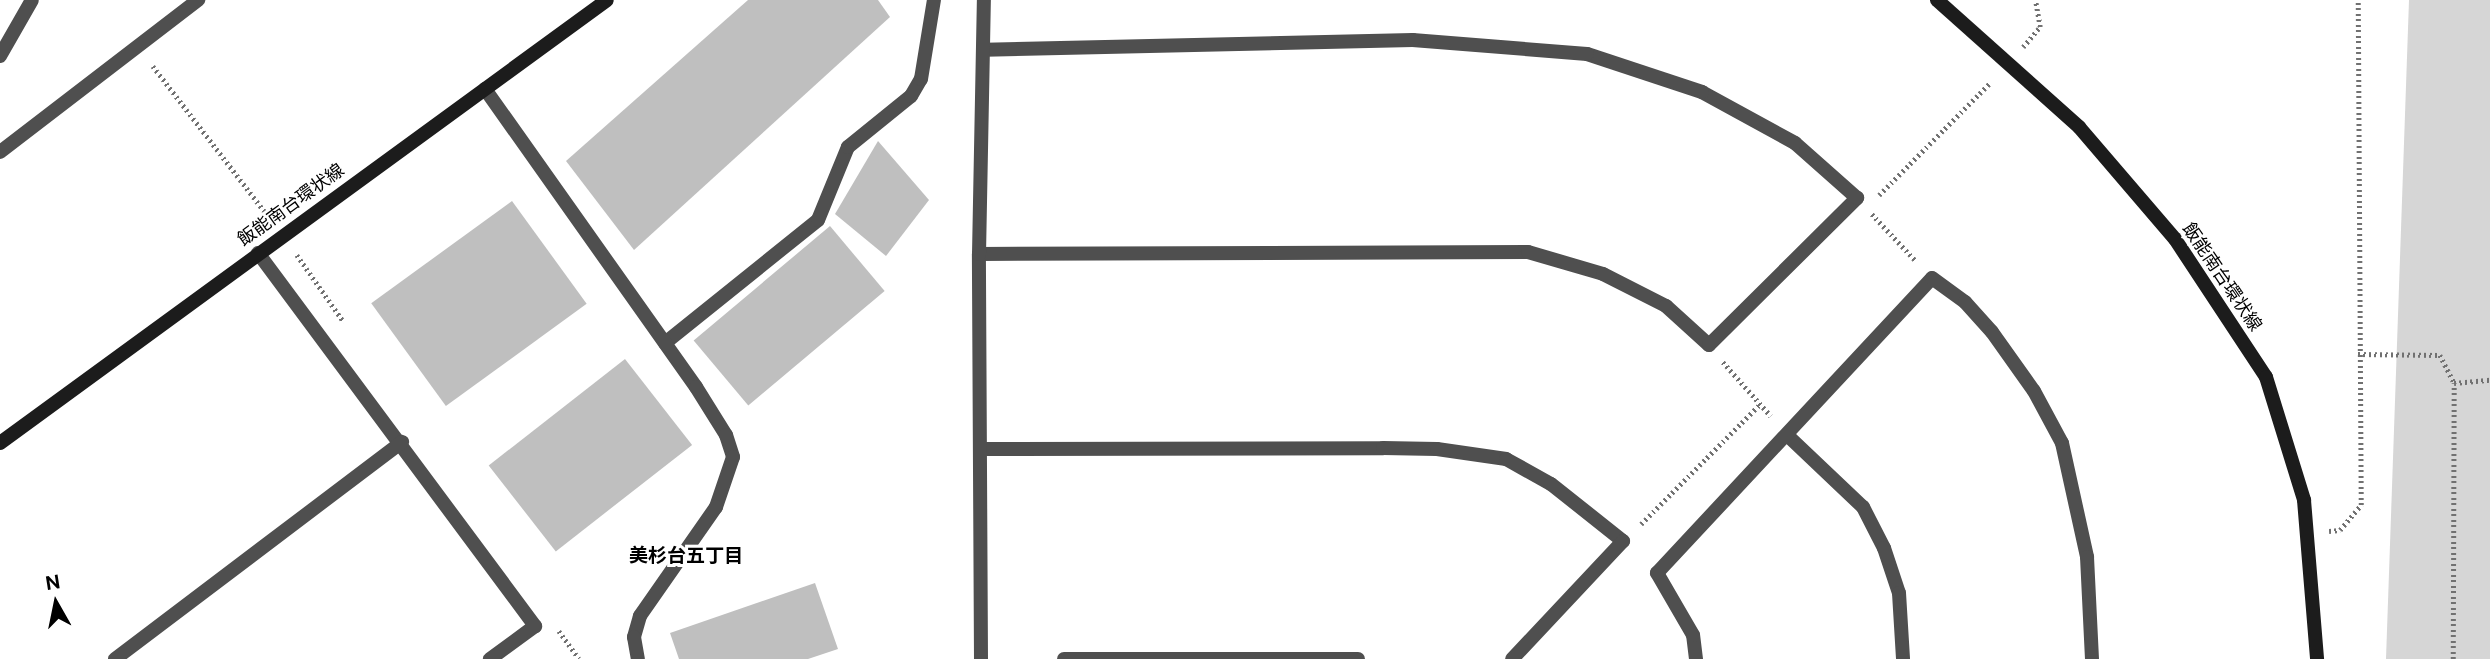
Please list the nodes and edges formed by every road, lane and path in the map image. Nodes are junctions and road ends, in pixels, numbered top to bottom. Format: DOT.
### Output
graph roads {
  1 [pos="32,0"];
  2 [pos="198,0"];
  3 [pos="607,0"];
  4 [pos="934,0"];
  5 [pos="984,0"];
  6 [pos="1937,0"];
  7 [pos="2035,0"];
  8 [pos="2358,0"];
  9 [pos="137,46"];
  10 [pos="985,50"];
  11 [pos="0,56"];
  12 [pos="2007,66"];
  13 [pos="485,89"];
  14 [pos="0,152"];
  15 [pos="1861,203"];
  16 [pos="283,234"];
  17 [pos="258,253"];
  18 [pos="979,254"];
  19 [pos="1932,278"];
  20 [pos="1704,340"];
  21 [pos="665,343"];
  22 [pos="2358,354"];
  23 [pos="2490,380"];
  24 [pos="2454,383"];
  25 [pos="1760,404"];
  26 [pos="1787,435"];
  27 [pos="401,442"];
  28 [pos="0,443"];
  29 [pos="981,449"];
  30 [pos="2307,534"];
  31 [pos="1623,541"];
  32 [pos="115,659"];
  33 [pos="490,659"];
  34 [pos="638,659"];
  35 [pos="981,659"];
  36 [pos="1064,659"];
  37 [pos="1358,659"];
  38 [pos="1513,659"];
  39 [pos="1696,659"];
  40 [pos="1903,659"];
  41 [pos="2092,659"];
  42 [pos="2317,659"];
  43 [pos="2453,659"];
  1 -- 11 [label="street"];
  2 -- 9 [label="street"];
  3 -- 13 [label="street, 飯能南台環状線"];
  4 -- 21 [label="street"];
  5 -- 10 [label="street"];
  6 -- 12 [label="street, 飯能南台環状線"];
  7 -- 12 [label="path"];
  8 -- 22 [label="path"];
  9 -- 14 [label="street"];
  9 -- 16 [label="path"];
  10 -- 15 [label="street"];
  10 -- 18 [label="street"];
  12 -- 15 [label="path"];
  12 -- 30 [label="street, 飯能南台環状線"];
  13 -- 16 [label="street, 飯能南台環状線"];
  13 -- 21 [label="street"];
  15 -- 19 [label="path"];
  15 -- 20 [label="street"];
  16 -- 17 [label="street, 飯能南台環状線"];
  17 -- 27 [label="street"];
  17 -- 28 [label="street, 飯能南台環状線"];
  18 -- 20 [label="street"];
  18 -- 29 [label="street"];
  19 -- 26 [label="street"];
  19 -- 41 [label="street"];
  20 -- 25 [label="path"];
  21 -- 34 [label="street"];
  22 -- 24 [label="path"];
  22 -- 30 [label="path"];
  23 -- 24 [label="path"];
  24 -- 43 [label="path"];
  25 -- 26 [label="path"];
  25 -- 31 [label="path"];
  26 -- 39 [label="street"];
  26 -- 40 [label="street"];
  27 -- 32 [label="street"];
  27 -- 33 [label="street"];
  29 -- 31 [label="street"];
  29 -- 35 [label="street"];
  30 -- 42 [label="street, 飯能南台環状線"];
  31 -- 38 [label="street"];
  36 -- 37 [label="street"];
}
